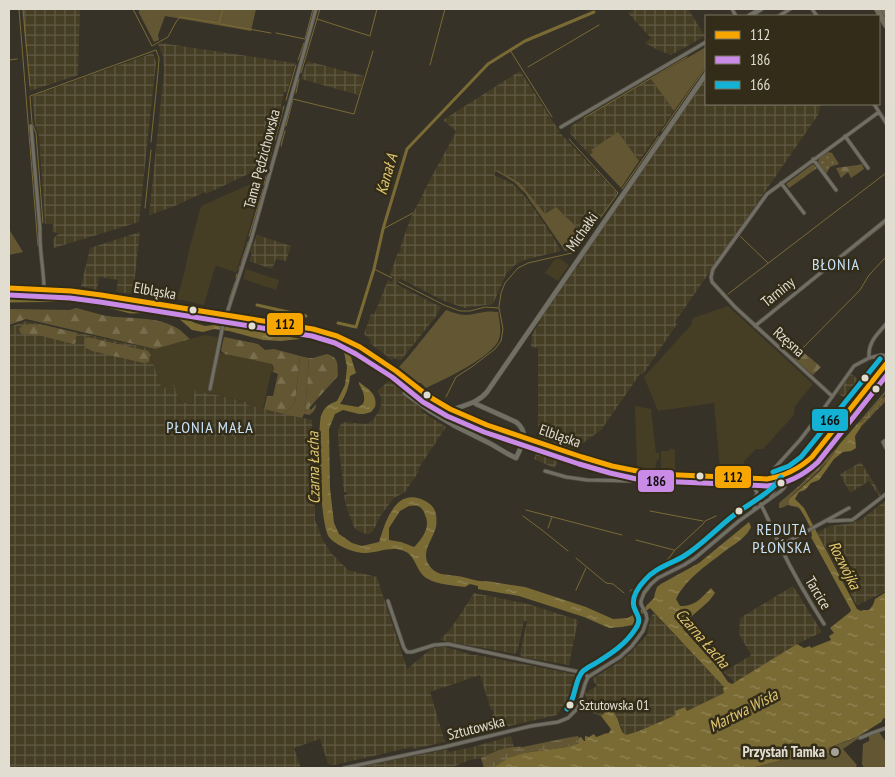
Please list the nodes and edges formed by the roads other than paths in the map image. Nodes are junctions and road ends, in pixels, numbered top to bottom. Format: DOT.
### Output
graph roads {
  1 [pos="316,9"];
  2 [pos="877,9"];
  3 [pos="884,9"];
  4 [pos="886,13"];
  5 [pos="886,25"];
  6 [pos="705,43"];
  7 [pos="705,75"];
  8 [pos="875,105"];
  9 [pos="879,112"];
  10 [pos="886,123"];
  11 [pos="31,126"];
  12 [pos="561,127"];
  13 [pos="845,136"];
  14 [pos="813,159"];
  15 [pos="868,168"];
  16 [pos="781,183"];
  17 [pos="836,190"];
  18 [pos="804,214"];
  19 [pos="886,220"];
  20 [pos="9,288"];
  21 [pos="42,290"];
  22 [pos="226,315"];
  23 [pos="886,324"];
  24 [pos="754,326"];
  25 [pos="374,357"];
  26 [pos="869,358"];
  27 [pos="885,363"];
  28 [pos="407,388"];
  29 [pos="210,389"];
  30 [pos="832,396"];
  31 [pos="474,402"];
  32 [pos="462,406"];
  33 [pos="452,410"];
  34 [pos="462,415"];
  35 [pos="455,417"];
  36 [pos="450,424"];
  37 [pos="514,436"];
  38 [pos="886,440"];
  39 [pos="886,448"];
  40 [pos="544,471"];
  41 [pos="772,471"];
  42 [pos="640,475"];
  43 [pos="775,481"];
  44 [pos="788,481"];
  45 [pos="753,484"];
  46 [pos="886,494"];
  47 [pos="756,496"];
  48 [pos="769,499"];
  49 [pos="762,504"];
  50 [pos="849,508"];
  51 [pos="754,510"];
  52 [pos="826,521"];
  53 [pos="780,546"];
  54 [pos="388,601"];
  55 [pos="824,624"];
  56 [pos="588,677"];
  57 [pos="886,728"];
  58 [pos="860,738"];
  59 [pos="344,768"];
  1 -- 22 [label="street, Tama Pędzichowska"];
  2 -- 5 [label="highway"];
  3 -- 4 [label="highway"];
  6 -- 12 [label="street"];
  7 -- 31 [label="main road, Michałki"];
  8 -- 9 [label="street"];
  9 -- 10 [label="street"];
  9 -- 13 [label="street"];
  11 -- 21 [label="street"];
  13 -- 14 [label="street"];
  13 -- 15 [label="street"];
  14 -- 16 [label="street"];
  14 -- 17 [label="street"];
  16 -- 18 [label="street"];
  16 -- 24 [label="street, Rzęsna"];
  19 -- 24 [label="street, Tarniny"];
  20 -- 21 [label="main road, Elbląska"];
  21 -- 22 [label="main road, Elbląska"];
  22 -- 25 [label="main road, Elbląska"];
  22 -- 29 [label="street, Tama Pędzichowska"];
  23 -- 26 [label="street"];
  24 -- 30 [label="street, Rzęsna"];
  25 -- 28 [label="main road, Elbląska"];
  25 -- 33 [label="main road, Elbląska"];
  26 -- 27 [label="street"];
  26 -- 30 [label="street"];
  27 -- 43 [label="main road, Elbląska"];
  27 -- 44 [label="main road, Elbląska"];
  28 -- 35 [label="main road, Elbląska"];
  28 -- 36 [label="main road"];
  30 -- 41 [label="street"];
  31 -- 32 [label="main road"];
  31 -- 36 [label="main road"];
  32 -- 33 [label="main road"];
  32 -- 34 [label="main road"];
  33 -- 34 [label="main road, Elbląska"];
  34 -- 37 [label="main road, Elbląska"];
  35 -- 36 [label="main road"];
  35 -- 37 [label="main road, Elbląska"];
  37 -- 42 [label="main road, Elbląska, bridge"];
  38 -- 39 [label="street"];
  40 -- 42 [label="street, Elbląska"];
  42 -- 43 [label="main road, Elbląska"];
  42 -- 45 [label="main road, Elbląska"];
  43 -- 44 [label="main road, Elbląska"];
  43 -- 45 [label="main road, Elbląska"];
  43 -- 48 [label="street"];
  44 -- 48 [label="street"];
  45 -- 47 [label="street"];
  46 -- 52 [label="street"];
  47 -- 49 [label="street, Tarcice"];
  47 -- 51 [label="street"];
  48 -- 49 [label="street"];
  49 -- 51 [label="street"];
  49 -- 53 [label="street, Tarcice"];
  50 -- 52 [label="street"];
  51 -- 56 [label="street"];
  52 -- 53 [label="street"];
  53 -- 55 [label="street, Tarcice"];
  54 -- 56 [label="street"];
  56 -- 59 [label="street, Sztutowska"];
  57 -- 58 [label="street"];
}
